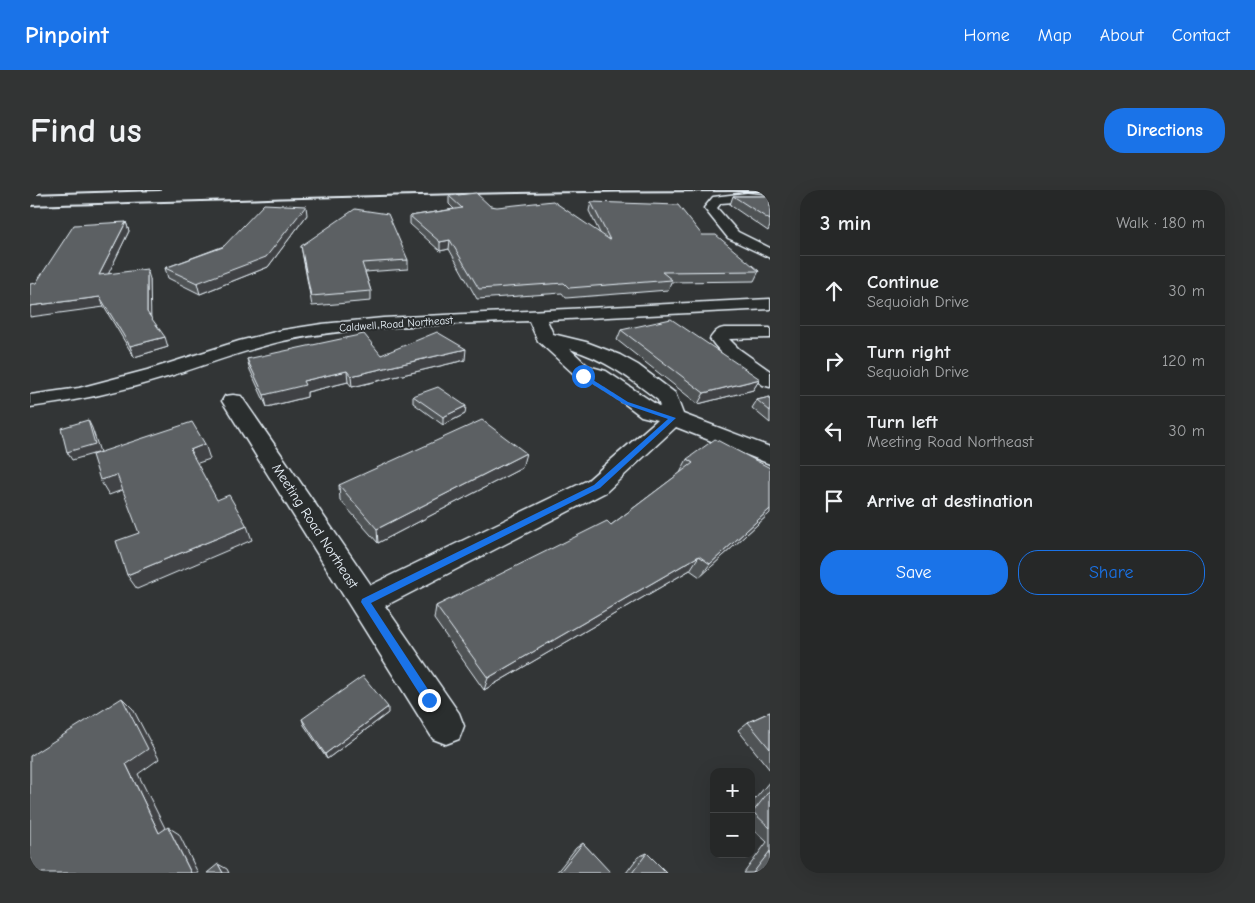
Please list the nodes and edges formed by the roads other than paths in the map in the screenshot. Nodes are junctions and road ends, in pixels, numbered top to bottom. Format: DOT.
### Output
graph roads {
  1 [pos="770,199"];
  2 [pos="738,238"];
  3 [pos="770,254"];
  4 [pos="745,258"];
  5 [pos="770,259"];
  6 [pos="770,304"];
  7 [pos="536,316"];
  8 [pos="770,333"];
  9 [pos="545,337"];
  10 [pos="770,381"];
  11 [pos="30,401"];
  12 [pos="234,401"];
  13 [pos="661,415"];
  14 [pos="770,456"];
  15 [pos="365,602"];
  16 [pos="446,726"];
  1 -- 2 [label="street"];
  2 -- 3 [label="street"];
  2 -- 4 [label="street"];
  2 -- 5 [label="street"];
  6 -- 7 [label="street, Caldwell Road Northeast"];
  7 -- 9 [label="street"];
  7 -- 11 [label="street, Caldwell Road Northeast"];
  8 -- 10 [label="street"];
  9 -- 13 [label="street"];
  9 -- 13 [label="street"];
  12 -- 15 [label="street, Meeting Road Northeast"];
  13 -- 14 [label="street"];
  13 -- 15 [label="street"];
  15 -- 16 [label="street, Meeting Road Northeast"];
}
